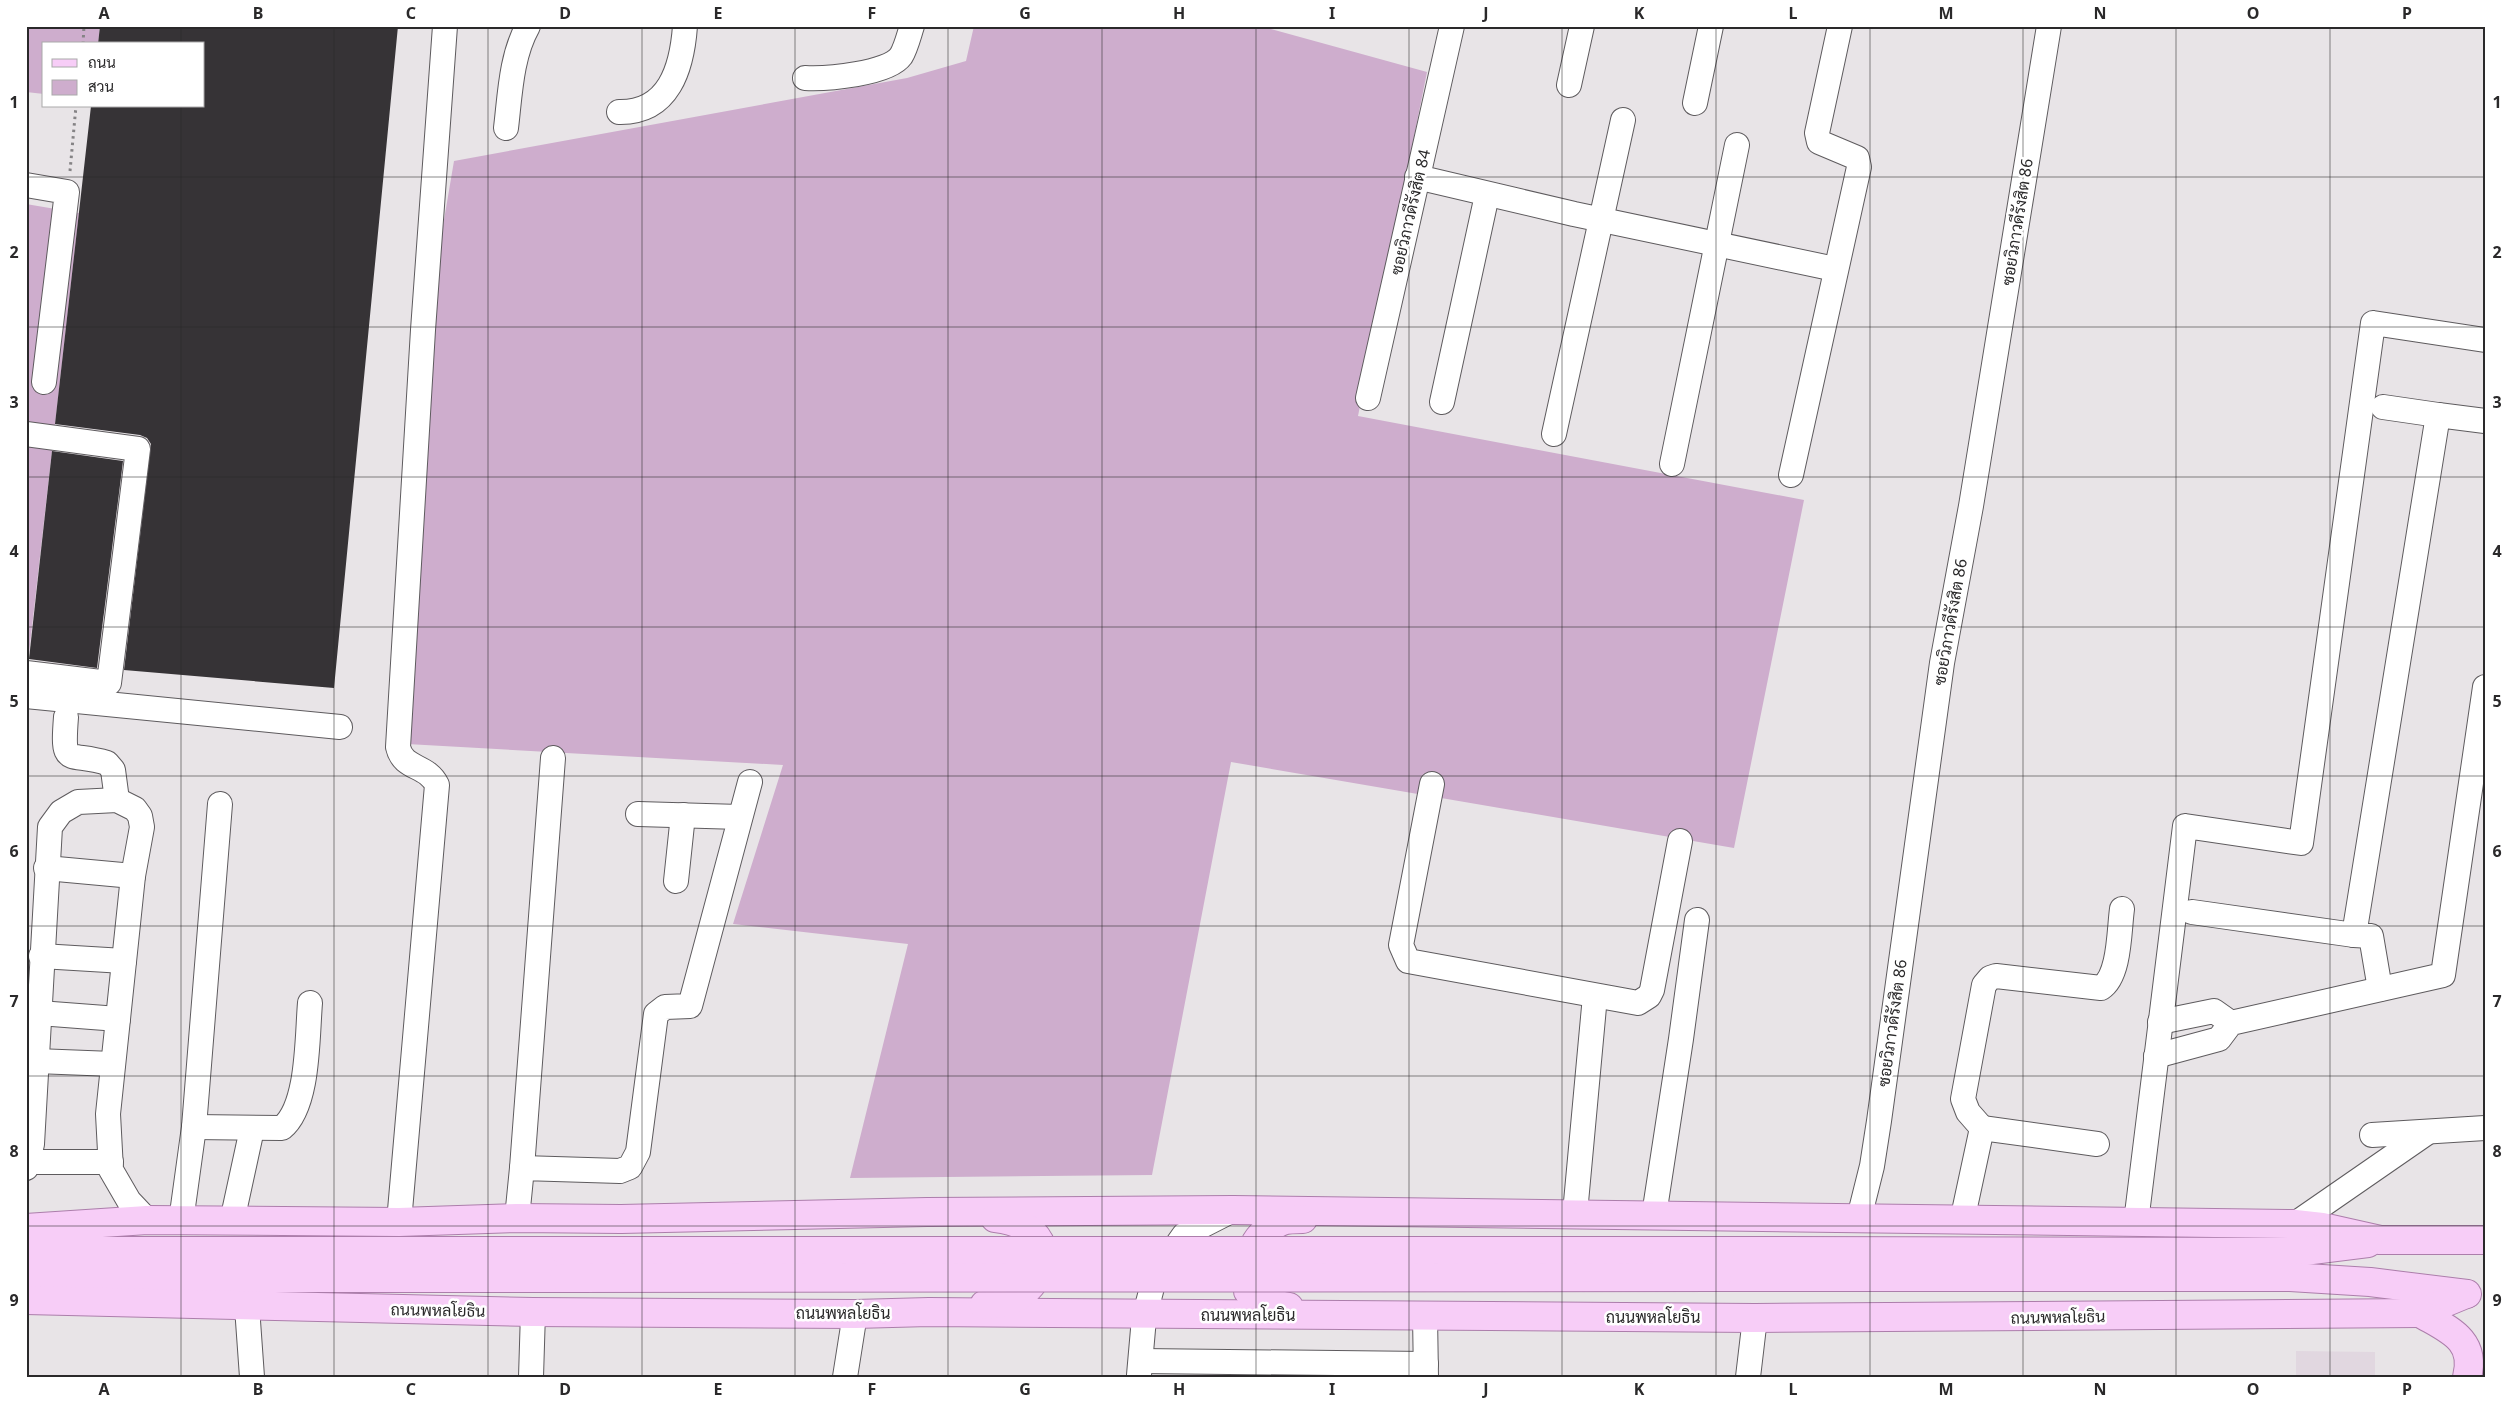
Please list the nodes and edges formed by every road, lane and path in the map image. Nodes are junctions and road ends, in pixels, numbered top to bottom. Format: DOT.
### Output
graph roads {
  1 [pos="84,26"];
  2 [pos="445,26"];
  3 [pos="528,26"];
  4 [pos="684,26"];
  5 [pos="912,26"];
  6 [pos="1452,26"];
  7 [pos="1582,26"];
  8 [pos="1711,26"];
  9 [pos="1840,26"];
  10 [pos="2049,26"];
  11 [pos="83,42"];
  12 [pos="805,78"];
  13 [pos="1569,85"];
  14 [pos="1695,103"];
  15 [pos="76,108"];
  16 [pos="619,112"];
  17 [pos="1623,120"];
  18 [pos="506,128"];
  19 [pos="1737,145"];
  20 [pos="1418,177"];
  21 [pos="26,186"];
  22 [pos="67,192"];
  23 [pos="1487,195"];
  24 [pos="1602,220"];
  25 [pos="1718,244"];
  26 [pos="1835,269"];
  27 [pos="2485,340"];
  28 [pos="44,382"];
  29 [pos="1368,398"];
  30 [pos="1442,402"];
  31 [pos="2384,407"];
  32 [pos="2438,415"];
  33 [pos="2485,421"];
  34 [pos="26,434"];
  35 [pos="1554,434"];
  36 [pos="1672,464"];
  37 [pos="1791,475"];
  38 [pos="26,673"];
  39 [pos="2485,687"];
  40 [pos="26,696"];
  41 [pos="66,717"];
  42 [pos="340,726"];
  43 [pos="553,758"];
  44 [pos="750,782"];
  45 [pos="1432,784"];
  46 [pos="117,800"];
  47 [pos="220,804"];
  48 [pos="638,814"];
  49 [pos="684,815"];
  50 [pos="740,817"];
  51 [pos="1680,841"];
  52 [pos="46,868"];
  53 [pos="133,876"];
  54 [pos="676,881"];
  55 [pos="2122,909"];
  56 [pos="2192,912"];
  57 [pos="1697,920"];
  58 [pos="2354,936"];
  59 [pos="42,956"];
  60 [pos="124,961"];
  61 [pos="2380,990"];
  62 [pos="1595,996"];
  63 [pos="310,1003"];
  64 [pos="39,1013"];
  65 [pos="118,1019"];
  66 [pos="2160,1022"];
  67 [pos="2231,1023"];
  68 [pos="2156,1056"];
  69 [pos="36,1061"];
  70 [pos="113,1064"];
  71 [pos="194,1127"];
  72 [pos="1982,1128"];
  73 [pos="2485,1128"];
  74 [pos="252,1129"];
  75 [pos="2428,1132"];
  76 [pos="2372,1135"];
  77 [pos="2097,1144"];
  78 [pos="111,1162"];
  79 [pos="28,1165"];
  80 [pos="522,1168"];
  81 [pos="1233,1210"];
  82 [pos="926,1212"];
  83 [pos="1364,1212"];
  84 [pos="1575,1213"];
  85 [pos="1654,1215"];
  86 [pos="517,1218"];
  87 [pos="1859,1218"];
  88 [pos="147,1220"];
  89 [pos="181,1221"];
  90 [pos="232,1221"];
  91 [pos="1962,1221"];
  92 [pos="399,1222"];
  93 [pos="2136,1222"];
  94 [pos="2295,1224"];
  95 [pos="26,1228"];
  96 [pos="2380,1240"];
  97 [pos="2485,1240"];
  98 [pos="26,1251"];
  99 [pos="1719,1264"];
  100 [pos="26,1278"];
  101 [pos="2476,1294"];
  102 [pos="26,1300"];
  103 [pos="247,1307"];
  104 [pos="533,1312"];
  105 [pos="929,1312"];
  106 [pos="2420,1313"];
  107 [pos="855,1314"];
  108 [pos="1355,1316"];
  109 [pos="1425,1316"];
  110 [pos="1145,1317"];
  111 [pos="1755,1318"];
  112 [pos="1140,1369"];
  113 [pos="1426,1370"];
  114 [pos="252,1377"];
  115 [pos="531,1377"];
  116 [pos="845,1377"];
  117 [pos="1748,1377"];
  118 [pos="2467,1377"];
  1 -- 11 [label="path"];
  2 -- 92 [label="street"];
  3 -- 18 [label="street"];
  4 -- 16 [label="street"];
  5 -- 12 [label="street"];
  6 -- 20 [label="street, ซอยวิภาวดีรังสิต 84"];
  7 -- 13 [label="street"];
  8 -- 14 [label="street"];
  9 -- 26 [label="street"];
  10 -- 87 [label="street, ซอยวิภาวดีรังสิต 86"];
  15 -- 22 [label="path"];
  17 -- 24 [label="street"];
  19 -- 25 [label="street"];
  20 -- 23 [label="street"];
  20 -- 29 [label="street, ซอยวิภาวดีรังสิต 84"];
  21 -- 22 [label="street"];
  22 -- 28 [label="street"];
  23 -- 24 [label="street"];
  23 -- 30 [label="street"];
  24 -- 25 [label="street"];
  24 -- 35 [label="street"];
  25 -- 26 [label="street"];
  25 -- 36 [label="street"];
  26 -- 37 [label="street"];
  27 -- 66 [label="street"];
  31 -- 32 [label="street"];
  32 -- 33 [label="street"];
  32 -- 58 [label="street"];
  34 -- 38 [label="street"];
  39 -- 61 [label="street"];
  40 -- 42 [label="street"];
  41 -- 46 [label="street"];
  43 -- 80 [label="street"];
  44 -- 50 [label="street"];
  45 -- 62 [label="street"];
  46 -- 52 [label="street"];
  46 -- 53 [label="street"];
  47 -- 71 [label="street"];
  48 -- 49 [label="street"];
  49 -- 50 [label="street"];
  49 -- 54 [label="street"];
  50 -- 80 [label="street"];
  51 -- 62 [label="street"];
  52 -- 53 [label="street"];
  52 -- 59 [label="street"];
  53 -- 60 [label="street"];
  55 -- 72 [label="street"];
  56 -- 58 [label="street"];
  57 -- 85 [label="street"];
  58 -- 61 [label="street"];
  59 -- 60 [label="street"];
  59 -- 64 [label="street"];
  60 -- 65 [label="street"];
  61 -- 67 [label="street"];
  62 -- 84 [label="street"];
  63 -- 74 [label="street"];
  64 -- 65 [label="street"];
  64 -- 69 [label="street"];
  65 -- 70 [label="street"];
  66 -- 67 [label="street"];
  66 -- 68 [label="street"];
  67 -- 68 [label="street"];
  68 -- 93 [label="street"];
  69 -- 70 [label="street"];
  69 -- 79 [label="street"];
  70 -- 78 [label="street"];
  71 -- 74 [label="street"];
  71 -- 89 [label="street"];
  72 -- 77 [label="street"];
  72 -- 91 [label="street"];
  73 -- 75 [label="street"];
  74 -- 90 [label="street"];
  75 -- 76 [label="street"];
  75 -- 94 [label="street"];
  78 -- 79 [label="street"];
  78 -- 88 [label="street"];
  80 -- 86 [label="street"];
  81 -- 82 [label="main road, ถนนพหลโยธิน"];
  81 -- 83 [label="main road, ถนนพหลโยธิน"];
  81 -- 110 [label="street"];
  82 -- 86 [label="main road, ถนนพหลโยธิน"];
  82 -- 105 [label="main road"];
  83 -- 84 [label="main road, ถนนพหลโยธิน"];
  83 -- 108 [label="main road"];
  84 -- 85 [label="main road, ถนนพหลโยธิน"];
  85 -- 87 [label="main road, ถนนพหลโยธิน"];
  86 -- 92 [label="main road, ถนนพหลโยธิน"];
  87 -- 91 [label="main road, ถนนพหลโยธิน"];
  88 -- 89 [label="main road, ถนนพหลโยธิน"];
  88 -- 95 [label="main road, ถนนพหลโยธิน"];
  89 -- 90 [label="main road, ถนนพหลโยธิน"];
  90 -- 92 [label="main road, ถนนพหลโยธิน"];
  91 -- 93 [label="main road, ถนนพหลโยธิน"];
  93 -- 94 [label="main road, ถนนพหลโยธิน"];
  94 -- 96 [label="main road, ถนนพหลโยธิน"];
  96 -- 97 [label="main road, ถนนพหลโยธิน"];
  96 -- 99 [label="main road, ถนนพหลโยธิน"];
  98 -- 99 [label="main road, ถนนพหลโยธิน, bridge"];
  99 -- 100 [label="main road, ถนนพหลโยธิน, bridge"];
  99 -- 101 [label="main road, ถนนพหลโยธิน"];
  101 -- 106 [label="main road, ถนนพหลโยธิน"];
  102 -- 103 [label="main road, ถนนพหลโยธิน"];
  103 -- 104 [label="main road, ถนนพหลโยธิน"];
  103 -- 114 [label="street"];
  104 -- 107 [label="main road, ถนนพหลโยธิน"];
  104 -- 115 [label="street"];
  105 -- 107 [label="main road, ถนนพหลโยธิน"];
  105 -- 110 [label="main road, ถนนพหลโยธิน"];
  106 -- 111 [label="main road, ถนนพหลโยธิน"];
  106 -- 118 [label="main road"];
  107 -- 116 [label="street"];
  108 -- 109 [label="main road, ถนนพหลโยธิน"];
  108 -- 110 [label="main road, ถนนพหลโยธิน"];
  109 -- 111 [label="main road, ถนนพหลโยธิน"];
  109 -- 113 [label="street"];
  110 -- 112 [label="street"];
  111 -- 117 [label="street"];
  112 -- 113 [label="street"];
}
